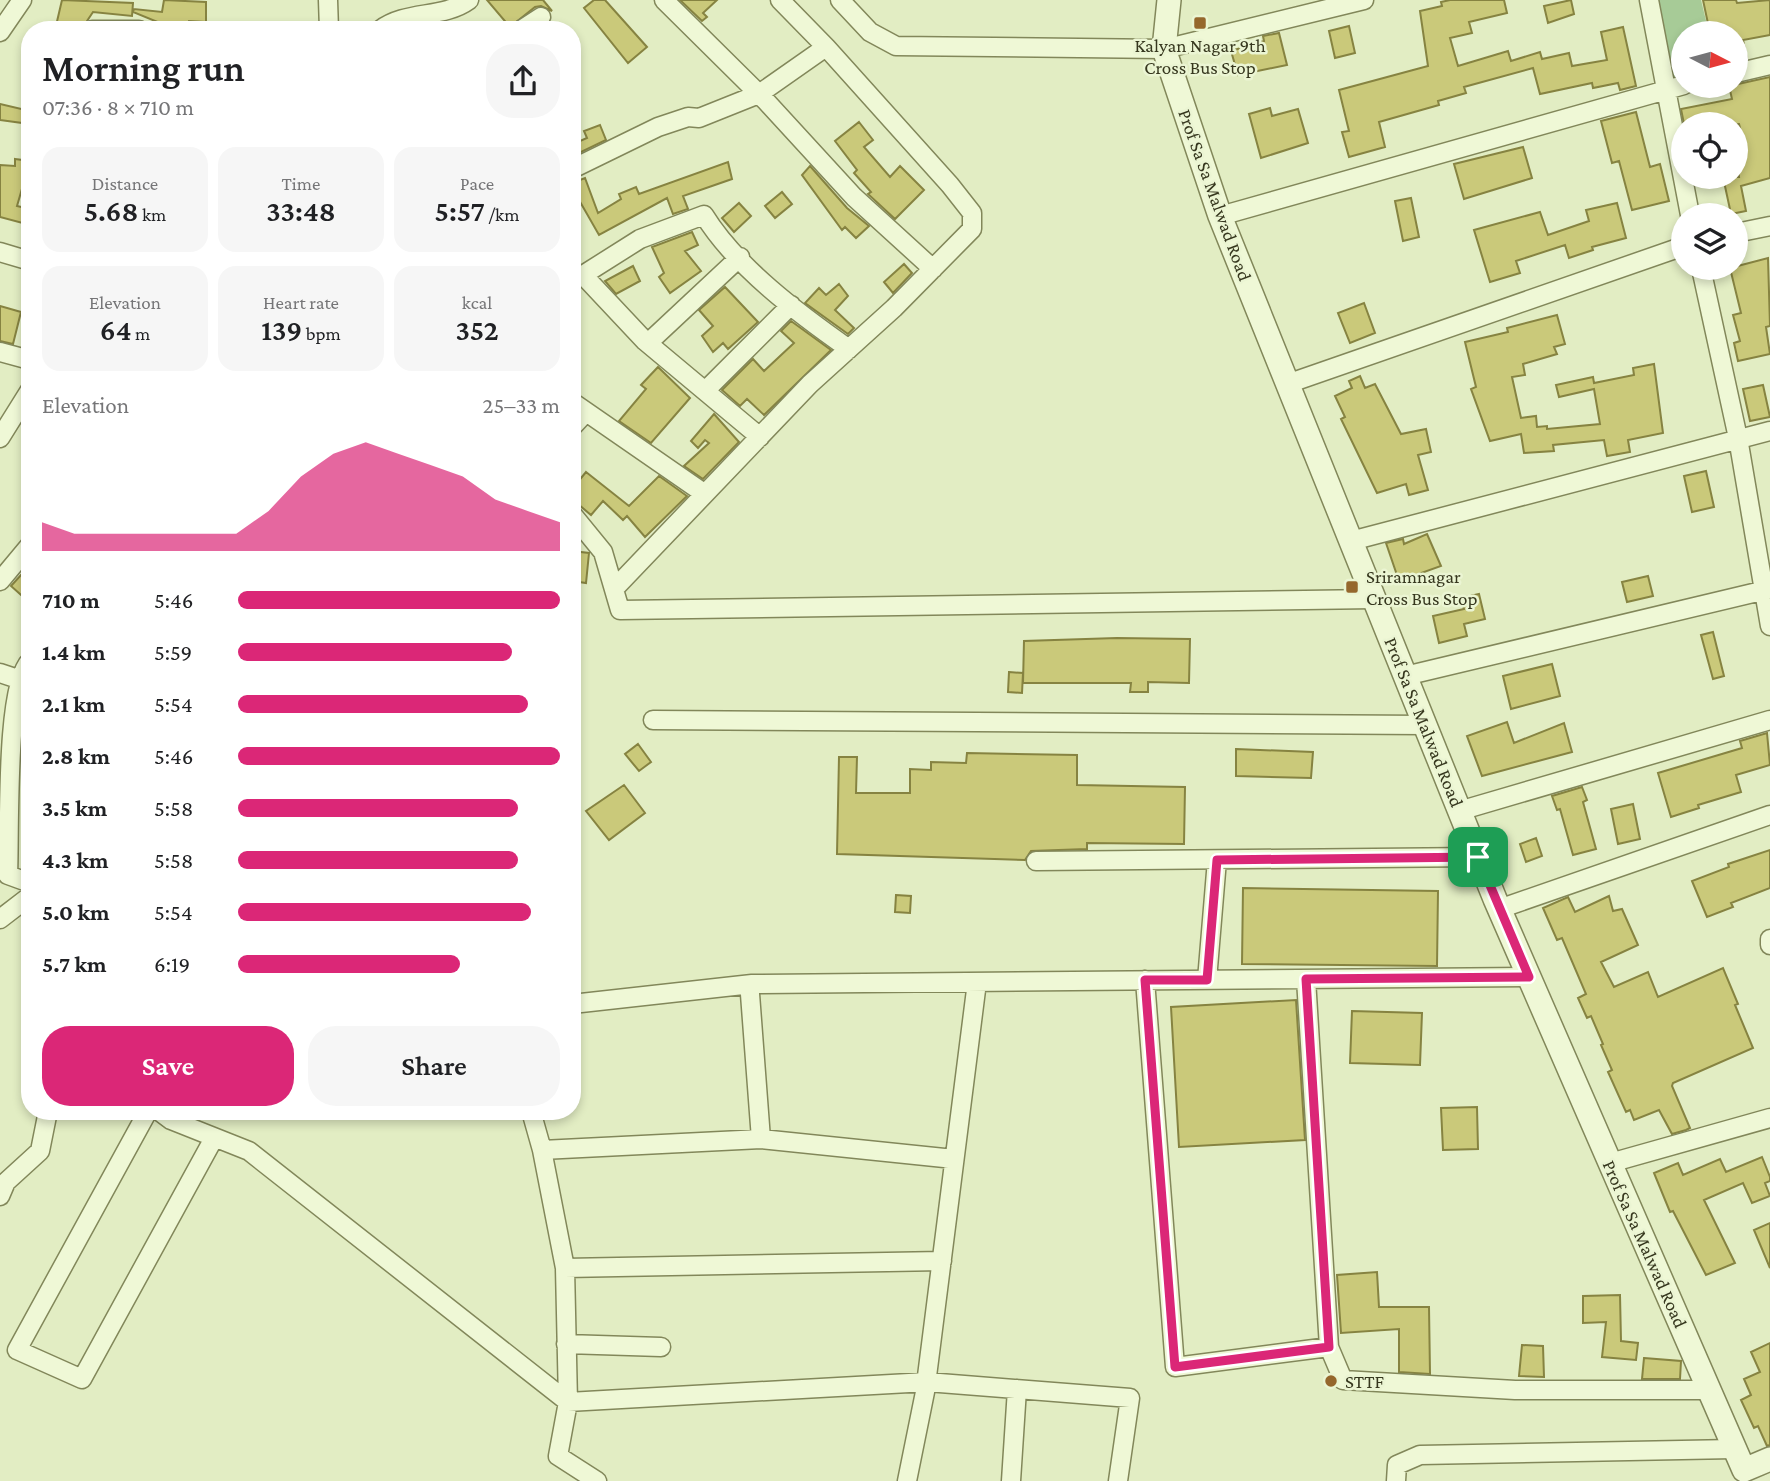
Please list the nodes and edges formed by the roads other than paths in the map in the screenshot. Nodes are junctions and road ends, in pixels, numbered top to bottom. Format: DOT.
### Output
graph roads {
  1 [pos="22,0"];
  2 [pos="328,0"];
  3 [pos="469,0"];
  4 [pos="664,0"];
  5 [pos="780,0"];
  6 [pos="840,0"];
  7 [pos="1169,0"];
  8 [pos="1364,0"];
  9 [pos="1649,0"];
  10 [pos="417,7"];
  11 [pos="541,17"];
  12 [pos="329,21"];
  13 [pos="394,21"];
  14 [pos="535,21"];
  15 [pos="0,32"];
  16 [pos="826,47"];
  17 [pos="1164,49"];
  18 [pos="1770,65"];
  19 [pos="1748,70"];
  20 [pos="1671,88"];
  21 [pos="1665,89"];
  22 [pos="759,94"];
  23 [pos="581,165"];
  24 [pos="1688,203"];
  25 [pos="1220,216"];
  26 [pos="1770,226"];
  27 [pos="1748,231"];
  28 [pos="1671,251"];
  29 [pos="0,252"];
  30 [pos="740,257"];
  31 [pos="21,258"];
  32 [pos="933,269"];
  33 [pos="1704,280"];
  34 [pos="791,305"];
  35 [pos="648,344"];
  36 [pos="849,349"];
  37 [pos="0,352"];
  38 [pos="21,358"];
  39 [pos="1287,384"];
  40 [pos="705,391"];
  41 [pos="21,404"];
  42 [pos="581,408"];
  43 [pos="1770,431"];
  44 [pos="760,437"];
  45 [pos="0,438"];
  46 [pos="1738,438"];
  47 [pos="705,494"];
  48 [pos="581,525"];
  49 [pos="1351,541"];
  50 [pos="21,556"];
  51 [pos="0,581"];
  52 [pos="614,589"];
  53 [pos="1767,589"];
  54 [pos="1374,599"];
  55 [pos="1770,626"];
  56 [pos="0,673"];
  57 [pos="1405,676"];
  58 [pos="21,680"];
  59 [pos="21,687"];
  60 [pos="653,720"];
  61 [pos="1770,720"];
  62 [pos="1425,724"];
  63 [pos="1459,811"];
  64 [pos="1770,815"];
  65 [pos="1478,857"];
  66 [pos="1217,860"];
  67 [pos="1036,862"];
  68 [pos="21,880"];
  69 [pos="21,903"];
  70 [pos="1499,909"];
  71 [pos="0,919"];
  72 [pos="1770,939"];
  73 [pos="1770,946"];
  74 [pos="1529,977"];
  75 [pos="1306,979"];
  76 [pos="1145,980"];
  77 [pos="1207,980"];
  78 [pos="977,982"];
  79 [pos="750,994"];
  80 [pos="581,1003"];
  81 [pos="1770,1118"];
  82 [pos="46,1120"];
  83 [pos="143,1120"];
  84 [pos="171,1120"];
  85 [pos="534,1120"];
  86 [pos="214,1138"];
  87 [pos="761,1139"];
  88 [pos="542,1150"];
  89 [pos="954,1159"];
  90 [pos="1610,1163"];
  91 [pos="2,1182"];
  92 [pos="942,1261"];
  93 [pos="565,1268"];
  94 [pos="566,1344"];
  95 [pos="661,1347"];
  96 [pos="1329,1347"];
  97 [pos="926,1382"];
  98 [pos="1017,1389"];
  99 [pos="1709,1390"];
  100 [pos="568,1402"];
  101 [pos="1770,1459"];
  102 [pos="1742,1467"];
  103 [pos="597,1481"];
  104 [pos="907,1481"];
  105 [pos="1011,1481"];
  106 [pos="1118,1481"];
  107 [pos="1396,1481"];
  1 -- 15 [label="street"];
  2 -- 12 [label="street"];
  3 -- 10 [label="street"];
  4 -- 22 [label="street"];
  5 -- 16 [label="street"];
  6 -- 17 [label="street"];
  7 -- 17 [label="street, Prof Sa Sa Malwad Road"];
  8 -- 17 [label="street"];
  9 -- 21 [label="street"];
  10 -- 13 [label="street"];
  11 -- 14 [label="street"];
  16 -- 22 [label="street"];
  16 -- 32 [label="street"];
  17 -- 25 [label="street, Prof Sa Sa Malwad Road"];
  18 -- 19 [label="street"];
  20 -- 21 [label="street"];
  21 -- 24 [label="street"];
  21 -- 25 [label="street"];
  22 -- 23 [label="street"];
  22 -- 32 [label="street"];
  25 -- 39 [label="street, Prof Sa Sa Malwad Road"];
  26 -- 27 [label="street"];
  28 -- 39 [label="street"];
  29 -- 31 [label="street"];
  30 -- 34 [label="street"];
  30 -- 35 [label="street"];
  30 -- 35 [label="street"];
  32 -- 36 [label="street"];
  33 -- 46 [label="street"];
  34 -- 36 [label="street"];
  34 -- 40 [label="street"];
  35 -- 40 [label="street"];
  36 -- 44 [label="street"];
  37 -- 38 [label="street"];
  39 -- 49 [label="street, Prof Sa Sa Malwad Road"];
  40 -- 44 [label="street"];
  41 -- 45 [label="street"];
  42 -- 47 [label="street"];
  43 -- 46 [label="street"];
  44 -- 47 [label="street"];
  46 -- 49 [label="street"];
  46 -- 53 [label="street"];
  47 -- 52 [label="street"];
  48 -- 52 [label="street"];
  49 -- 54 [label="street, Prof Sa Sa Malwad Road"];
  50 -- 51 [label="street"];
  52 -- 54 [label="street"];
  53 -- 55 [label="street"];
  53 -- 57 [label="street"];
  54 -- 57 [label="street, Prof Sa Sa Malwad Road"];
  56 -- 58 [label="street"];
  57 -- 62 [label="street, Prof Sa Sa Malwad Road"];
  59 -- 68 [label="street"];
  60 -- 62 [label="street"];
  61 -- 63 [label="street"];
  62 -- 63 [label="street, Prof Sa Sa Malwad Road"];
  63 -- 65 [label="street, Prof Sa Sa Malwad Road"];
  64 -- 70 [label="street"];
  65 -- 66 [label="street"];
  65 -- 70 [label="street, Prof Sa Sa Malwad Road"];
  66 -- 67 [label="street"];
  66 -- 77 [label="street"];
  69 -- 71 [label="street"];
  70 -- 74 [label="street, Prof Sa Sa Malwad Road"];
  72 -- 73 [label="street"];
  74 -- 75 [label="street"];
  74 -- 90 [label="street, Prof Sa Sa Malwad Road"];
  75 -- 77 [label="street"];
  75 -- 96 [label="street"];
  76 -- 77 [label="street"];
  76 -- 78 [label="street"];
  76 -- 96 [label="street"];
  78 -- 80 [label="street"];
  78 -- 89 [label="street"];
  79 -- 87 [label="street"];
  81 -- 90 [label="street"];
  82 -- 91 [label="street"];
  83 -- 86 [label="street"];
  84 -- 86 [label="street"];
  85 -- 88 [label="street"];
  86 -- 100 [label="street"];
  87 -- 88 [label="street"];
  87 -- 89 [label="street"];
  88 -- 93 [label="street"];
  89 -- 92 [label="street"];
  90 -- 99 [label="street, Prof Sa Sa Malwad Road"];
  92 -- 93 [label="street"];
  92 -- 97 [label="street"];
  93 -- 94 [label="street"];
  94 -- 95 [label="street"];
  94 -- 100 [label="street"];
  96 -- 99 [label="street"];
  97 -- 98 [label="street"];
  97 -- 100 [label="street"];
  97 -- 104 [label="street"];
  98 -- 105 [label="street"];
  98 -- 106 [label="street"];
  99 -- 102 [label="street, Prof Sa Sa Malwad Road"];
  100 -- 103 [label="street"];
  101 -- 102 [label="street"];
  102 -- 107 [label="street"];
}
